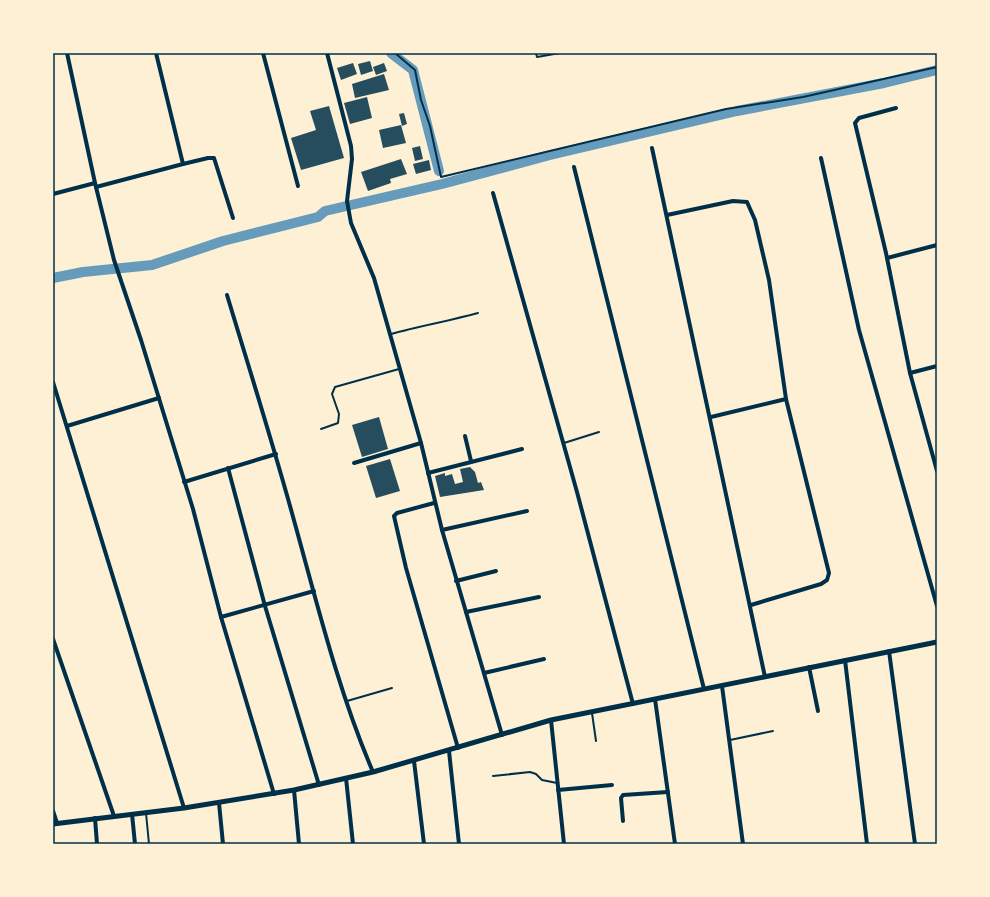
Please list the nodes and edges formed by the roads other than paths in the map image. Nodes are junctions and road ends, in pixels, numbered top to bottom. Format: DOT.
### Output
graph roads {
  1 [pos="67,53"];
  2 [pos="156,53"];
  3 [pos="263,53"];
  4 [pos="327,53"];
  5 [pos="536,53"];
  6 [pos="560,53"];
  7 [pos="896,108"];
  8 [pos="652,148"];
  9 [pos="821,158"];
  10 [pos="183,164"];
  11 [pos="574,167"];
  12 [pos="96,185"];
  13 [pos="298,186"];
  14 [pos="493,193"];
  15 [pos="53,194"];
  16 [pos="667,215"];
  17 [pos="233,218"];
  18 [pos="937,245"];
  19 [pos="887,258"];
  20 [pos="227,295"];
  21 [pos="478,313"];
  22 [pos="390,335"];
  23 [pos="937,366"];
  24 [pos="399,368"];
  25 [pos="910,373"];
  26 [pos="53,382"];
  27 [pos="159,398"];
  28 [pos="786,399"];
  29 [pos="711,417"];
  30 [pos="68,426"];
  31 [pos="321,429"];
  32 [pos="599,432"];
  33 [pos="465,436"];
  34 [pos="421,443"];
  35 [pos="563,443"];
  36 [pos="522,449"];
  37 [pos="276,454"];
  38 [pos="471,461"];
  39 [pos="354,463"];
  40 [pos="228,468"];
  41 [pos="937,471"];
  42 [pos="428,472"];
  43 [pos="184,482"];
  44 [pos="434,502"];
  45 [pos="527,512"];
  46 [pos="442,530"];
  47 [pos="496,572"];
  48 [pos="456,581"];
  49 [pos="314,591"];
  50 [pos="539,597"];
  51 [pos="751,605"];
  52 [pos="265,606"];
  53 [pos="937,606"];
  54 [pos="466,612"];
  55 [pos="221,617"];
  56 [pos="53,639"];
  57 [pos="937,642"];
  58 [pos="890,651"];
  59 [pos="544,659"];
  60 [pos="846,660"];
  61 [pos="809,668"];
  62 [pos="484,673"];
  63 [pos="765,677"];
  64 [pos="722,686"];
  65 [pos="392,688"];
  66 [pos="704,689"];
  67 [pos="656,699"];
  68 [pos="347,701"];
  69 [pos="633,704"];
  70 [pos="592,712"];
  71 [pos="818,712"];
  72 [pos="551,720"];
  73 [pos="773,731"];
  74 [pos="502,735"];
  75 [pos="729,740"];
  76 [pos="596,741"];
  77 [pos="458,748"];
  78 [pos="449,751"];
  79 [pos="414,761"];
  80 [pos="373,772"];
  81 [pos="493,776"];
  82 [pos="346,778"];
  83 [pos="558,783"];
  84 [pos="320,785"];
  85 [pos="612,785"];
  86 [pos="294,790"];
  87 [pos="558,790"];
  88 [pos="668,792"];
  89 [pos="274,794"];
  90 [pos="219,803"];
  91 [pos="184,808"];
  92 [pos="53,812"];
  93 [pos="146,812"];
  94 [pos="132,814"];
  95 [pos="114,816"];
  96 [pos="95,818"];
  97 [pos="623,821"];
  98 [pos="55,824"];
  99 [pos="97,844"];
  100 [pos="135,844"];
  101 [pos="149,844"];
  102 [pos="223,844"];
  103 [pos="299,844"];
  104 [pos="353,844"];
  105 [pos="424,844"];
  106 [pos="459,844"];
  107 [pos="564,844"];
  108 [pos="675,844"];
  109 [pos="743,844"];
  110 [pos="867,844"];
  111 [pos="915,844"];
  1 -- 12 [label="street"];
  2 -- 10 [label="street"];
  3 -- 13 [label="street"];
  4 -- 22 [label="street"];
  5 -- 6 [label="lane"];
  7 -- 19 [label="street"];
  8 -- 16 [label="street"];
  9 -- 53 [label="street"];
  10 -- 12 [label="street"];
  10 -- 17 [label="street"];
  11 -- 66 [label="street"];
  12 -- 15 [label="street"];
  12 -- 27 [label="street"];
  14 -- 35 [label="street"];
  16 -- 28 [label="street"];
  16 -- 29 [label="street"];
  18 -- 19 [label="street"];
  19 -- 25 [label="street"];
  20 -- 37 [label="street"];
  21 -- 22 [label="lane"];
  22 -- 24 [label="street"];
  23 -- 25 [label="street"];
  24 -- 31 [label="lane"];
  24 -- 34 [label="street"];
  25 -- 41 [label="street"];
  26 -- 30 [label="street"];
  27 -- 30 [label="street"];
  27 -- 43 [label="street"];
  28 -- 29 [label="street"];
  28 -- 51 [label="street"];
  29 -- 51 [label="street"];
  30 -- 91 [label="street"];
  32 -- 35 [label="lane"];
  33 -- 38 [label="street"];
  34 -- 39 [label="street"];
  34 -- 42 [label="street"];
  35 -- 69 [label="street"];
  36 -- 38 [label="street"];
  37 -- 40 [label="street"];
  37 -- 49 [label="street"];
  38 -- 42 [label="street"];
  40 -- 43 [label="street"];
  40 -- 52 [label="street"];
  42 -- 44 [label="street"];
  43 -- 55 [label="street"];
  44 -- 46 [label="street"];
  44 -- 77 [label="street"];
  45 -- 46 [label="street"];
  46 -- 48 [label="street"];
  47 -- 48 [label="street"];
  48 -- 54 [label="street"];
  49 -- 52 [label="street"];
  49 -- 68 [label="street"];
  50 -- 54 [label="street"];
  51 -- 63 [label="street"];
  52 -- 55 [label="street"];
  52 -- 84 [label="street"];
  54 -- 62 [label="street"];
  55 -- 89 [label="street"];
  56 -- 95 [label="street"];
  57 -- 58 [label="street"];
  58 -- 60 [label="street"];
  58 -- 111 [label="street"];
  59 -- 62 [label="street"];
  60 -- 61 [label="street"];
  60 -- 110 [label="street"];
  61 -- 63 [label="street"];
  61 -- 71 [label="street"];
  62 -- 74 [label="street"];
  63 -- 64 [label="street"];
  64 -- 66 [label="street"];
  64 -- 75 [label="street"];
  65 -- 68 [label="lane"];
  66 -- 67 [label="street"];
  67 -- 69 [label="street"];
  67 -- 88 [label="street"];
  68 -- 80 [label="street"];
  69 -- 70 [label="street"];
  70 -- 72 [label="street"];
  70 -- 76 [label="lane"];
  72 -- 74 [label="street"];
  72 -- 83 [label="street"];
  73 -- 75 [label="lane"];
  74 -- 77 [label="street"];
  75 -- 109 [label="street"];
  77 -- 78 [label="street"];
  78 -- 79 [label="street"];
  78 -- 106 [label="street"];
  79 -- 80 [label="street"];
  79 -- 105 [label="street"];
  80 -- 82 [label="street"];
  81 -- 83 [label="lane"];
  82 -- 84 [label="street"];
  82 -- 104 [label="street"];
  83 -- 87 [label="street"];
  84 -- 86 [label="street"];
  85 -- 87 [label="street"];
  86 -- 89 [label="street"];
  86 -- 103 [label="street"];
  87 -- 107 [label="street"];
  88 -- 97 [label="street"];
  88 -- 108 [label="street"];
  89 -- 90 [label="street"];
  90 -- 91 [label="street"];
  90 -- 102 [label="street"];
  91 -- 93 [label="street"];
  92 -- 98 [label="street"];
  93 -- 94 [label="street"];
  93 -- 101 [label="lane"];
  94 -- 95 [label="street"];
  94 -- 100 [label="street"];
  95 -- 96 [label="street"];
  96 -- 98 [label="street"];
  96 -- 99 [label="street"];
}
